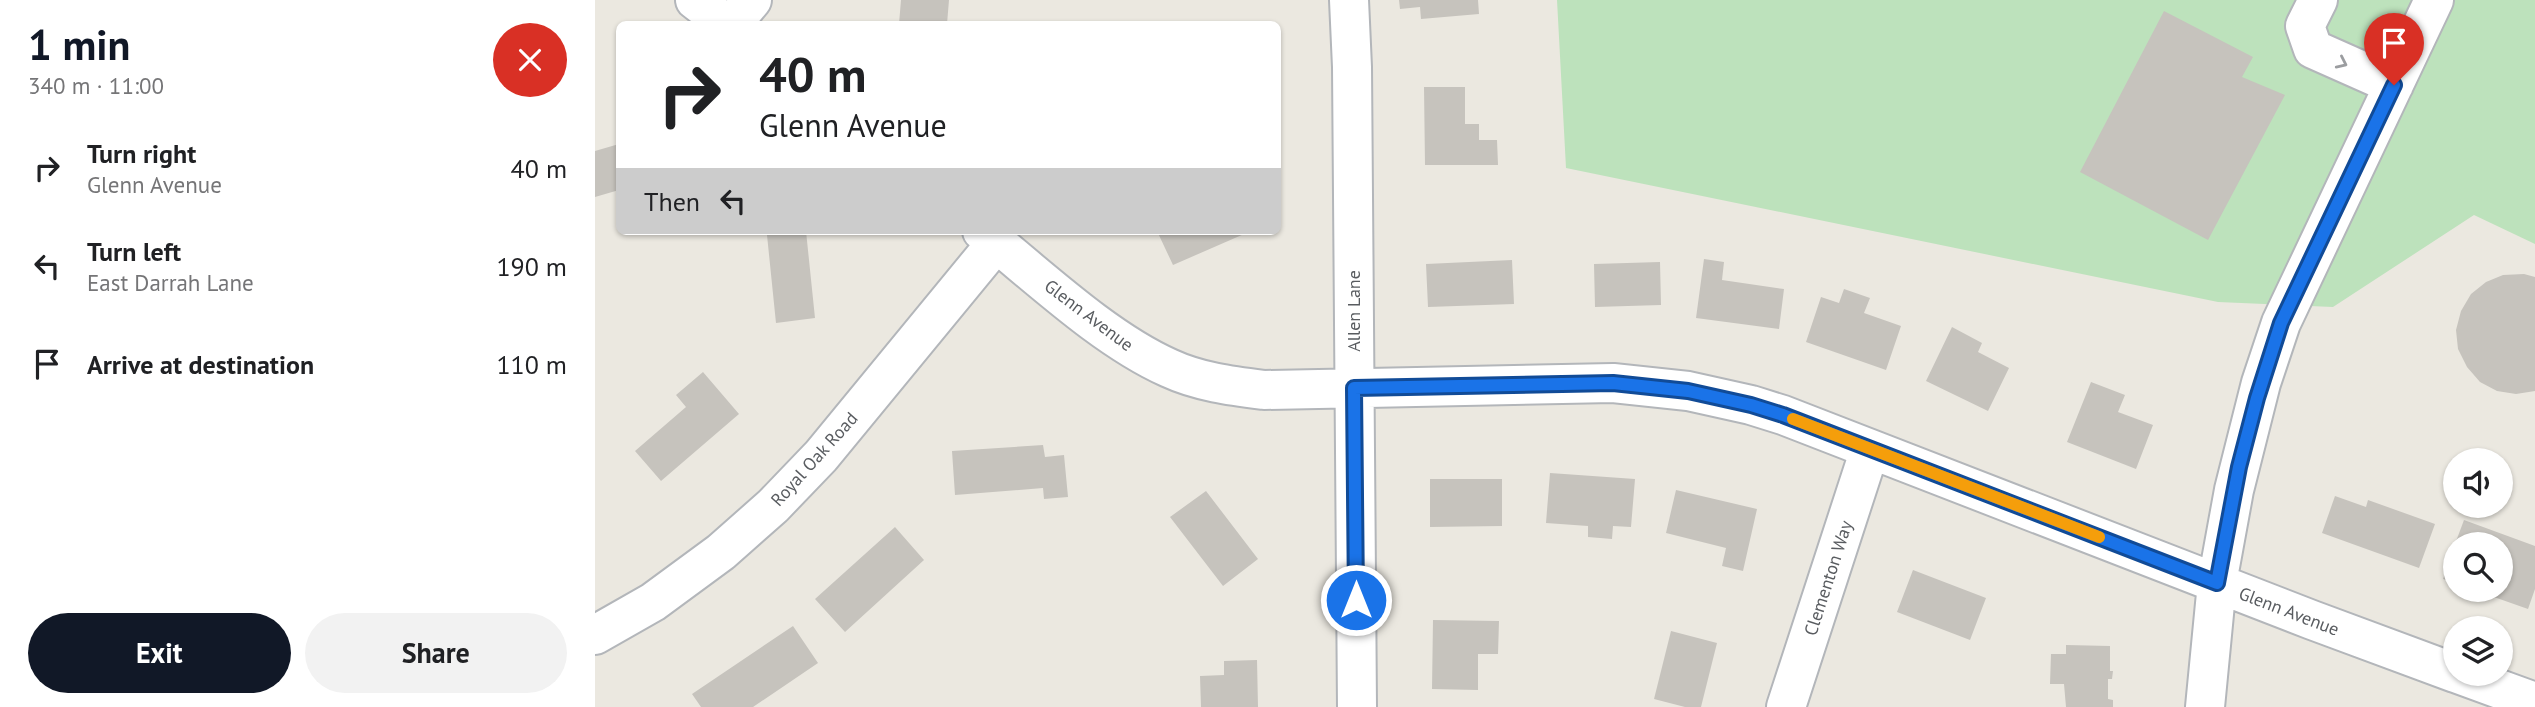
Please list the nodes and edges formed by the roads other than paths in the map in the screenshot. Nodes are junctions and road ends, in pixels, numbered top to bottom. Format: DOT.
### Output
graph roads {
  1 [pos="695,0"];
  2 [pos="752,0"];
  3 [pos="1349,0"];
  4 [pos="2434,0"];
  5 [pos="2311,13"];
  6 [pos="722,21"];
  7 [pos="734,21"];
  8 [pos="2394,85"];
  9 [pos="989,237"];
  10 [pos="1354,388"];
  11 [pos="1870,449"];
  12 [pos="2217,583"];
  13 [pos="595,635"];
  14 [pos="2443,668"];
  15 [pos="2491,686"];
  16 [pos="2535,702"];
  17 [pos="1357,707"];
  18 [pos="1786,707"];
  19 [pos="2205,707"];
  1 -- 6 [label="street"];
  2 -- 7 [label="street"];
  3 -- 10 [label="street, Allen Lane"];
  4 -- 8 [label="street"];
  5 -- 8 [label="street, one-way"];
  8 -- 12 [label="street"];
  9 -- 10 [label="street, Glenn Avenue"];
  9 -- 13 [label="street, Royal Oak Road"];
  10 -- 11 [label="street, Glenn Avenue"];
  10 -- 17 [label="street, Allen Lane"];
  11 -- 12 [label="street, Glenn Avenue"];
  11 -- 18 [label="street, Clementon Way"];
  12 -- 14 [label="street, Glenn Avenue"];
  12 -- 19 [label="street"];
  15 -- 16 [label="street, Glenn Avenue"];
}
